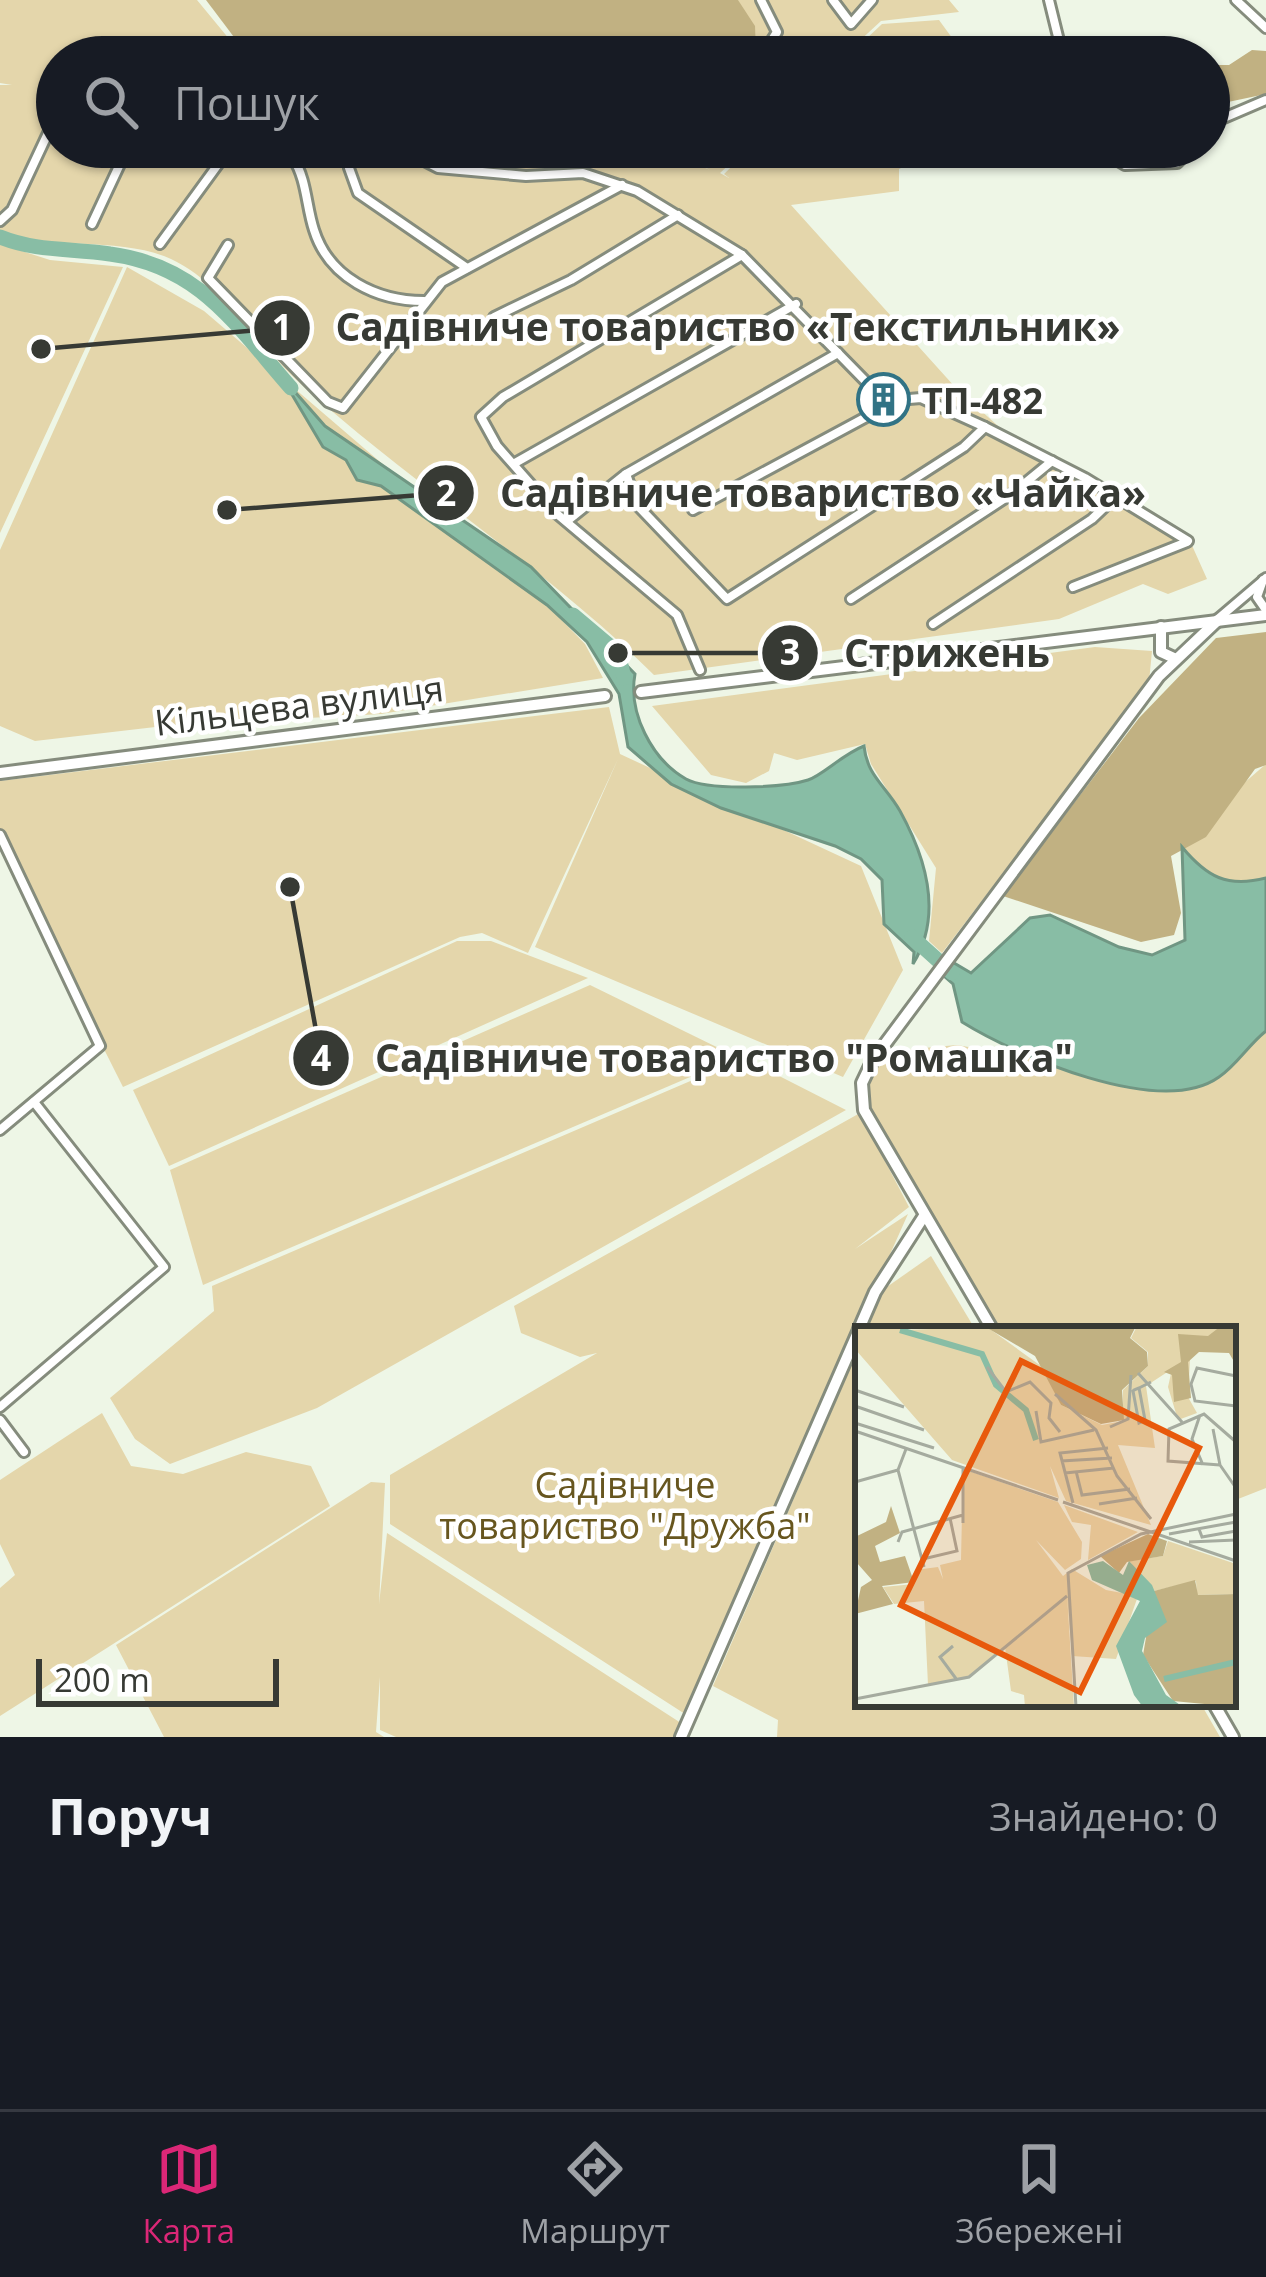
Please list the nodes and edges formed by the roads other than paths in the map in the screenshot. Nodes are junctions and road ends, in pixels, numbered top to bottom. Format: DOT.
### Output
graph roads {
  1 [pos="761,0"];
  2 [pos="833,0"];
  3 [pos="872,0"];
  4 [pos="1049,0"];
  5 [pos="1236,0"];
  6 [pos="1266,28"];
  7 [pos="774,36"];
  8 [pos="1058,36"];
  9 [pos="1266,100"];
  10 [pos="1230,115"];
  11 [pos="36,159"];
  12 [pos="118,168"];
  13 [pos="212,168"];
  14 [pos="296,168"];
  15 [pos="349,168"];
  16 [pos="438,168"];
  17 [pos="624,184"];
  18 [pos="678,215"];
  19 [pos="0,220"];
  20 [pos="92,224"];
  21 [pos="160,244"];
  22 [pos="228,245"];
  23 [pos="742,255"];
  24 [pos="466,268"];
  25 [pos="424,301"];
  26 [pos="796,304"];
  27 [pos="494,317"];
  28 [pos="838,353"];
  29 [pos="897,400"];
  30 [pos="985,427"];
  31 [pos="1052,461"];
  32 [pos="515,463"];
  33 [pos="626,474"];
  34 [pos="1115,497"];
  35 [pos="693,510"];
  36 [pos="567,521"];
  37 [pos="1265,579"];
  38 [pos="1073,587"];
  39 [pos="851,599"];
  40 [pos="1266,612"];
  41 [pos="1218,620"];
  42 [pos="933,624"];
  43 [pos="1161,627"];
  44 [pos="1161,652"];
  45 [pos="1175,659"];
  46 [pos="700,670"];
  47 [pos="1159,676"];
  48 [pos="641,692"];
  49 [pos="604,696"];
  50 [pos="0,773"];
  51 [pos="0,835"];
  52 [pos="34,1102"];
  53 [pos="0,1130"];
  54 [pos="924,1216"];
  55 [pos="861,1326"];
  56 [pos="990,1326"];
  57 [pos="855,1339"];
  58 [pos="0,1406"];
  59 [pos="0,1420"];
  60 [pos="24,1451"];
  61 [pos="1216,1707"];
  62 [pos="681,1737"];
  63 [pos="1233,1737"];
  1 -- 7 [label="street"];
  2 -- 3 [label="street"];
  4 -- 8 [label="street"];
  5 -- 6 [label="street"];
  9 -- 10 [label="street"];
  11 -- 19 [label="street"];
  12 -- 20 [label="street"];
  13 -- 21 [label="street"];
  14 -- 25 [label="street"];
  15 -- 24 [label="street"];
  16 -- 17 [label="street"];
  17 -- 18 [label="street"];
  17 -- 24 [label="street"];
  18 -- 23 [label="street"];
  18 -- 27 [label="street"];
  22 -- 25 [label="street"];
  23 -- 26 [label="street"];
  23 -- 32 [label="street"];
  24 -- 25 [label="street"];
  26 -- 28 [label="street"];
  26 -- 32 [label="street"];
  28 -- 29 [label="street"];
  28 -- 33 [label="street"];
  29 -- 30 [label="street"];
  29 -- 35 [label="street"];
  30 -- 31 [label="street"];
  30 -- 33 [label="street"];
  31 -- 34 [label="street"];
  31 -- 39 [label="street"];
  32 -- 36 [label="street"];
  33 -- 36 [label="street"];
  34 -- 38 [label="street"];
  34 -- 42 [label="street"];
  36 -- 46 [label="street"];
  37 -- 40 [label="street"];
  37 -- 41 [label="street"];
  40 -- 41 [label="street"];
  41 -- 43 [label="street"];
  41 -- 45 [label="street"];
  43 -- 44 [label="street"];
  43 -- 48 [label="street"];
  44 -- 45 [label="street"];
  44 -- 47 [label="street"];
  45 -- 47 [label="street"];
  47 -- 54 [label="street"];
  49 -- 50 [label="street, Кільцева вулиця"];
  51 -- 52 [label="street"];
  52 -- 53 [label="street"];
  52 -- 58 [label="street"];
  54 -- 55 [label="street"];
  54 -- 56 [label="street"];
  57 -- 62 [label="street"];
  59 -- 60 [label="street"];
  61 -- 63 [label="street"];
}
